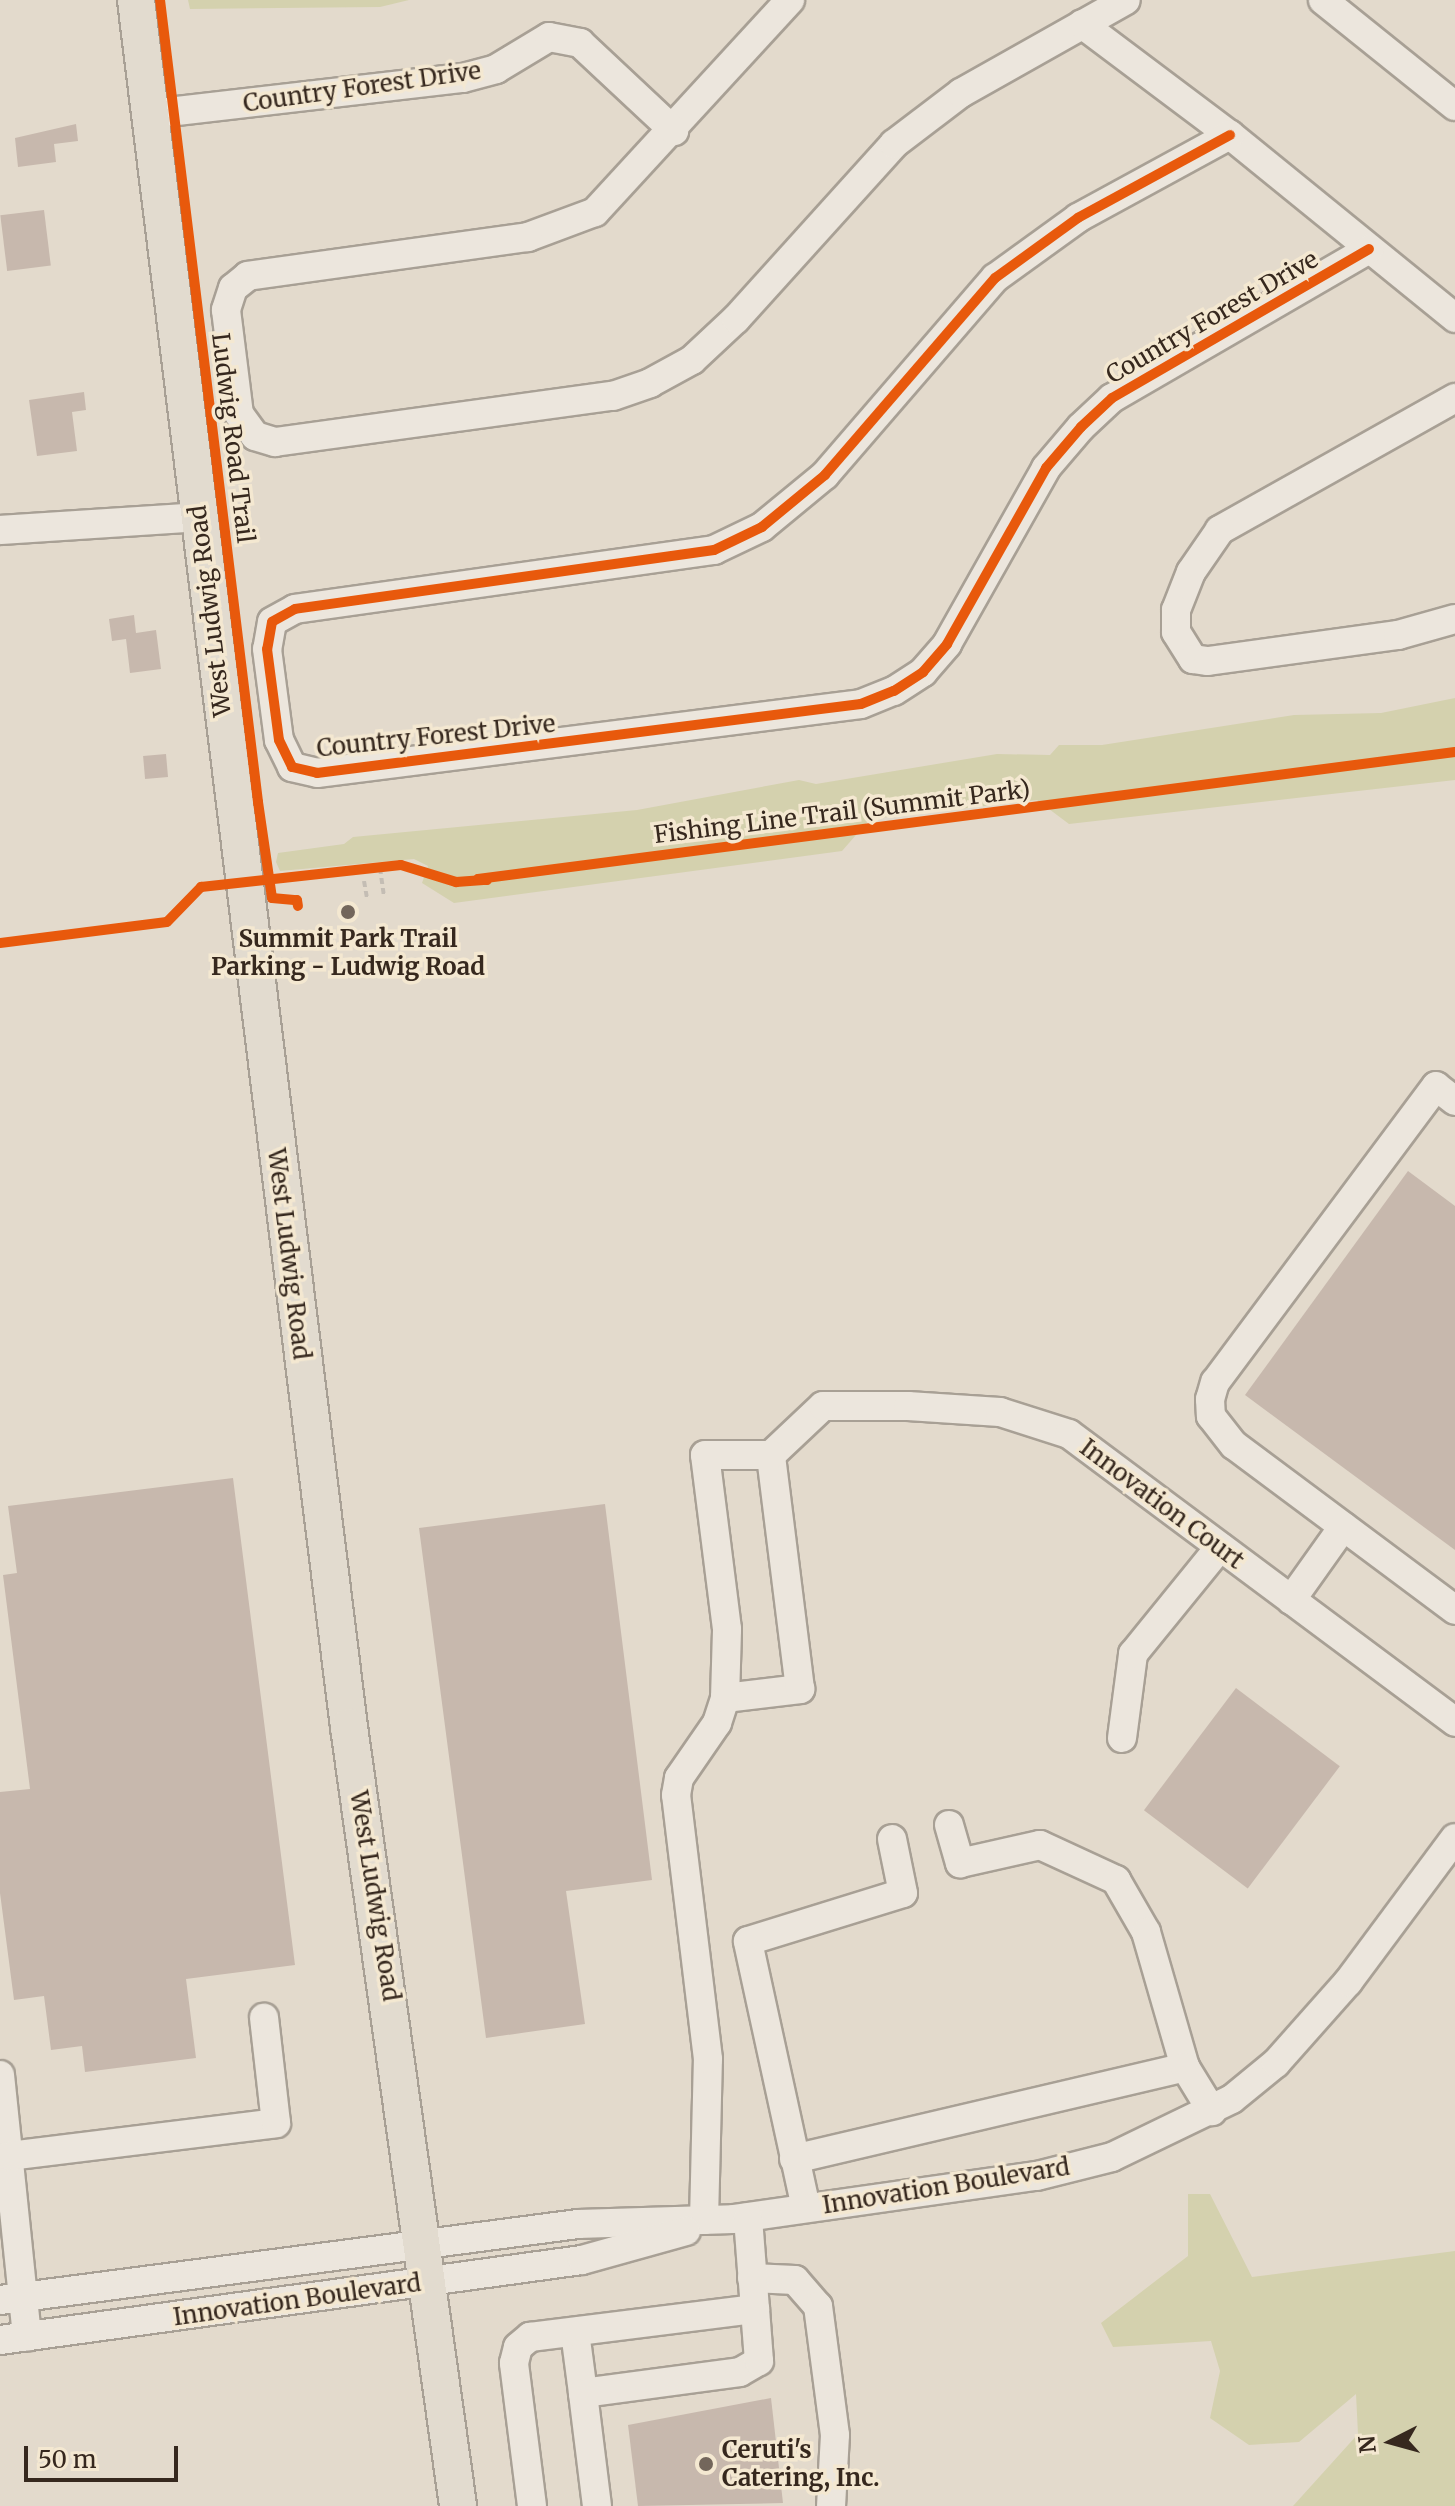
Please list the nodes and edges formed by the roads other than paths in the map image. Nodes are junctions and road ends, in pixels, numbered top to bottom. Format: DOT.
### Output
graph roads {
  1 [pos="136,0"];
  2 [pos="790,0"];
  3 [pos="1126,0"];
  4 [pos="1323,0"];
  5 [pos="1082,24"];
  6 [pos="1455,106"];
  7 [pos="151,114"];
  8 [pos="674,131"];
  9 [pos="1230,135"];
  10 [pos="1369,249"];
  11 [pos="1455,318"];
  12 [pos="1455,398"];
  13 [pos="199,517"];
  14 [pos="0,530"];
  15 [pos="1455,619"];
  16 [pos="1455,1101"];
  17 [pos="771,1455"];
  18 [pos="1343,1527"];
  19 [pos="1220,1547"];
  20 [pos="1291,1600"];
  21 [pos="1455,1610"];
  22 [pos="725,1698"];
  23 [pos="1455,1722"];
  24 [pos="1122,1738"];
  25 [pos="949,1825"];
  26 [pos="1455,1838"];
  27 [pos="892,1839"];
  28 [pos="264,2018"];
  29 [pos="1185,2067"];
  30 [pos="0,2075"];
  31 [pos="1212,2111"];
  32 [pos="5,2147"];
  33 [pos="794,2159"];
  34 [pos="806,2208"];
  35 [pos="740,2218"];
  36 [pos="704,2220"];
  37 [pos="424,2246"];
  38 [pos="752,2278"];
  39 [pos="429,2282"];
  40 [pos="11,2298"];
  41 [pos="755,2309"];
  42 [pos="575,2332"];
  43 [pos="14,2338"];
  44 [pos="583,2393"];
  45 [pos="458,2506"];
  46 [pos="532,2506"];
  47 [pos="597,2506"];
  48 [pos="831,2506"];
  1 -- 7 [label="main road, West Ludwig Road"];
  2 -- 8 [label="street"];
  3 -- 5 [label="street"];
  4 -- 6 [label="street"];
  5 -- 8 [label="street"];
  5 -- 9 [label="street, Country Forest Drive"];
  7 -- 8 [label="street, Country Forest Drive"];
  7 -- 13 [label="main road, West Ludwig Road"];
  9 -- 10 [label="street, Country Forest Drive"];
  9 -- 10 [label="street, Country Forest Drive"];
  10 -- 11 [label="street, Country Forest Drive"];
  12 -- 15 [label="street"];
  13 -- 14 [label="street"];
  13 -- 37 [label="main road, West Ludwig Road"];
  16 -- 18 [label="street"];
  17 -- 19 [label="street, Innovation Court"];
  17 -- 22 [label="street"];
  17 -- 22 [label="street"];
  18 -- 20 [label="street"];
  18 -- 21 [label="street"];
  19 -- 20 [label="street, Innovation Court"];
  19 -- 24 [label="street"];
  20 -- 23 [label="street, Innovation Court"];
  22 -- 36 [label="street"];
  25 -- 29 [label="street"];
  26 -- 31 [label="street, Innovation Boulevard"];
  27 -- 33 [label="street"];
  28 -- 32 [label="street"];
  29 -- 31 [label="street"];
  29 -- 33 [label="street"];
  30 -- 32 [label="street"];
  31 -- 34 [label="street, Innovation Boulevard"];
  32 -- 40 [label="street"];
  33 -- 34 [label="street"];
  34 -- 35 [label="street, Innovation Boulevard"];
  35 -- 36 [label="street, Innovation Boulevard"];
  35 -- 38 [label="street"];
  35 -- 39 [label="street, Innovation Boulevard"];
  36 -- 37 [label="street, Innovation Boulevard"];
  37 -- 39 [label="main road, West Ludwig Road"];
  37 -- 40 [label="street, Innovation Boulevard"];
  38 -- 41 [label="street"];
  38 -- 48 [label="street"];
  39 -- 43 [label="street, Innovation Boulevard"];
  39 -- 45 [label="main road, West Ludwig Road"];
  40 -- 43 [label="street"];
  41 -- 42 [label="street"];
  41 -- 44 [label="street"];
  42 -- 44 [label="street"];
  42 -- 46 [label="street"];
  44 -- 47 [label="street"];
}
